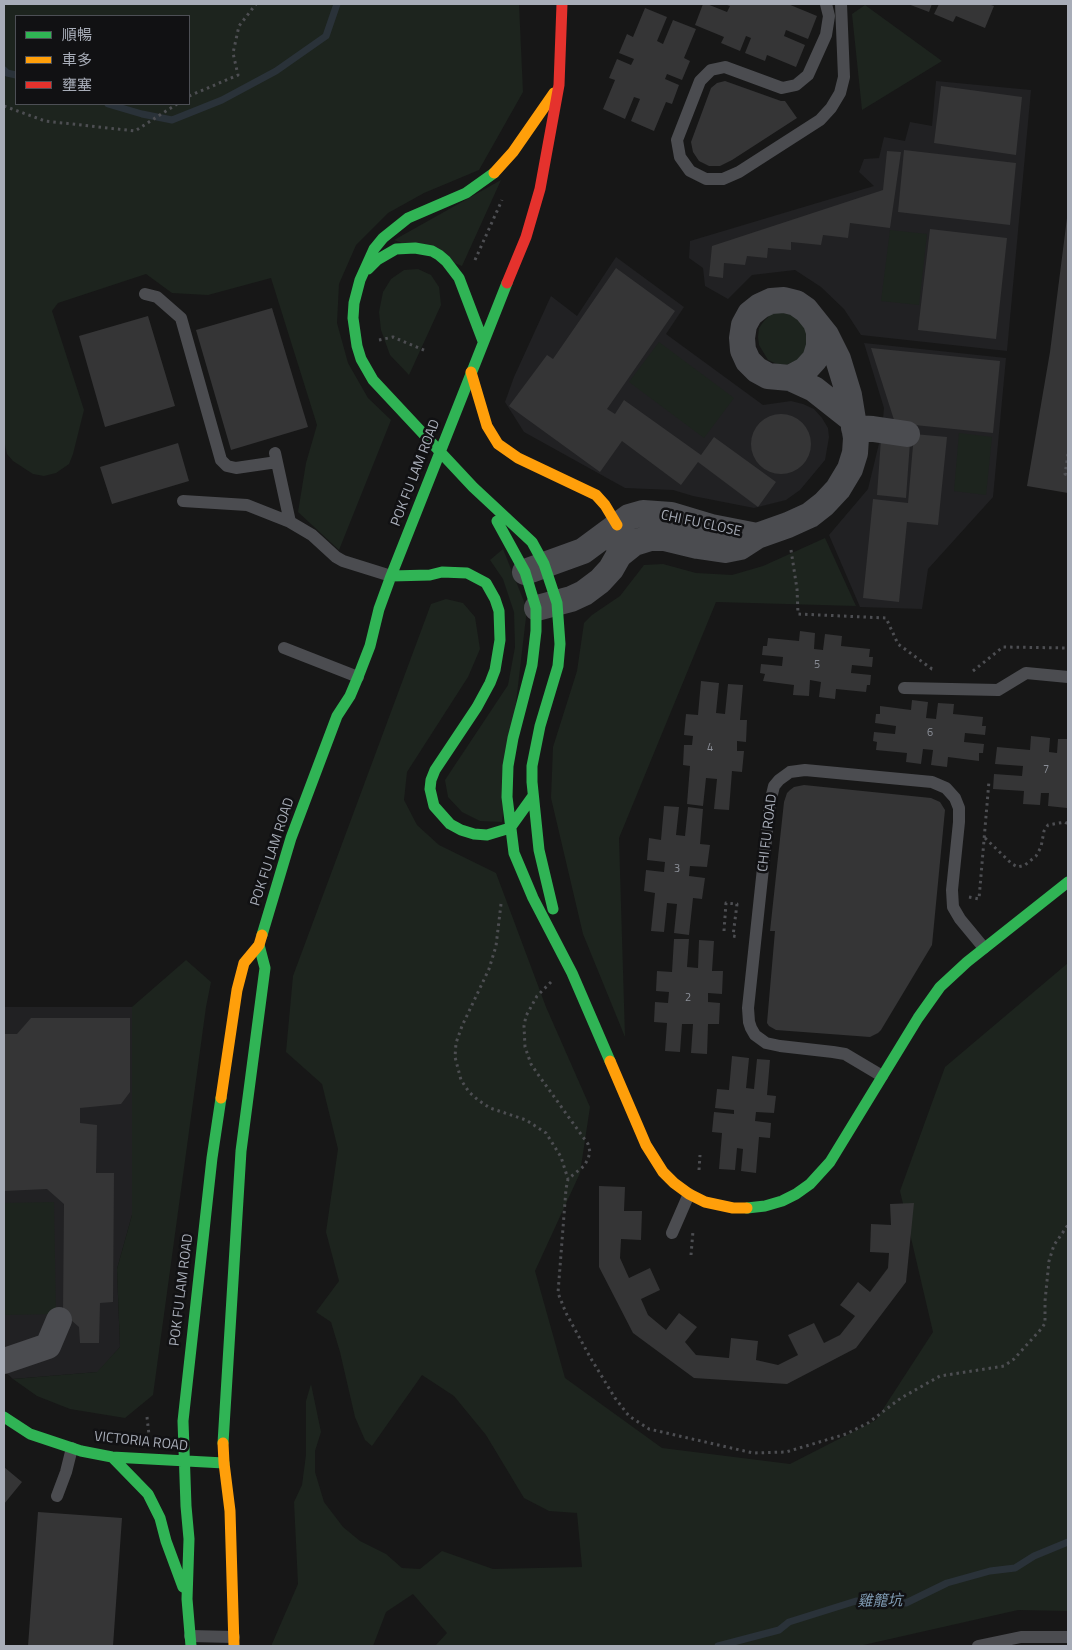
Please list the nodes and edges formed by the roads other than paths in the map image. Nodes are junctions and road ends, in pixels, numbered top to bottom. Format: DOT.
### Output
graph roads {
  1 [pos="562,4"];
  2 [pos="826,4"];
  3 [pos="841,4"];
  4 [pos="559,85"];
  5 [pos="360,280"];
  6 [pos="145,294"];
  7 [pos="815,320"];
  8 [pos="483,341"];
  9 [pos="471,372"];
  10 [pos="790,378"];
  11 [pos="853,424"];
  12 [pos="907,434"];
  13 [pos="473,487"];
  14 [pos="183,501"];
  15 [pos="290,522"];
  16 [pos="617,525"];
  17 [pos="757,536"];
  18 [pos="619,555"];
  19 [pos="535,568"];
  20 [pos="391,576"];
  21 [pos="546,605"];
  22 [pos="284,648"];
  23 [pos="358,677"];
  24 [pos="1068,677"];
  25 [pos="904,688"];
  26 [pos="533,796"];
  27 [pos="510,828"];
  28 [pos="1068,882"];
  29 [pos="259,945"];
  30 [pos="984,948"];
  31 [pos="572,973"];
  32 [pos="882,1076"];
  33 [pos="689,1194"];
  34 [pos="672,1233"];
  35 [pos="59,1320"];
  36 [pos="4,1361"];
  37 [pos="5,1419"];
  38 [pos="72,1448"];
  39 [pos="112,1457"];
  40 [pos="184,1463"];
  41 [pos="224,1463"];
  42 [pos="57,1496"];
  43 [pos="187,1599"];
  44 [pos="1068,1637"];
  45 [pos="191,1641"];
  46 [pos="234,1642"];
  47 [pos="978,1646"];
  1 -- 4 [label="main road, POK FU LAM ROAD"];
  2 -- 3 [label="lane"];
  4 -- 5 [label="main road"];
  4 -- 8 [label="main road, POK FU LAM ROAD"];
  5 -- 8 [label="main road"];
  5 -- 13 [label="main road"];
  6 -- 15 [label="lane"];
  7 -- 10 [label="street"];
  7 -- 10 [label="street, CHI FU CLOSE"];
  7 -- 11 [label="street, CHI FU CLOSE"];
  8 -- 9 [label="main road, POK FU LAM ROAD"];
  9 -- 16 [label="main road"];
  9 -- 20 [label="main road, POK FU LAM ROAD"];
  10 -- 11 [label="street, CHI FU CLOSE"];
  11 -- 12 [label="street"];
  11 -- 17 [label="street, CHI FU CLOSE"];
  13 -- 19 [label="main road"];
  13 -- 19 [label="main road"];
  14 -- 15 [label="lane"];
  15 -- 20 [label="lane"];
  16 -- 17 [label="street, CHI FU CLOSE"];
  16 -- 18 [label="street"];
  16 -- 19 [label="street"];
  17 -- 18 [label="street, CHI FU CLOSE"];
  18 -- 21 [label="street"];
  19 -- 21 [label="main road"];
  19 -- 21 [label="main road"];
  20 -- 23 [label="main road, POK FU LAM ROAD"];
  20 -- 27 [label="main road"];
  21 -- 26 [label="main road"];
  21 -- 27 [label="main road"];
  22 -- 23 [label="lane"];
  23 -- 29 [label="main road, POK FU LAM ROAD"];
  24 -- 25 [label="lane"];
  26 -- 27 [label="main road"];
  26 -- 31 [label="main road"];
  27 -- 31 [label="main road"];
  28 -- 30 [label="main road"];
  29 -- 40 [label="main road, POK FU LAM ROAD"];
  29 -- 41 [label="main road, POK FU LAM ROAD"];
  30 -- 32 [label="main road"];
  30 -- 32 [label="lane, CHI FU ROAD"];
  31 -- 33 [label="main road"];
  32 -- 33 [label="main road"];
  33 -- 34 [label="lane"];
  35 -- 36 [label="street"];
  37 -- 38 [label="main road, VICTORIA ROAD"];
  38 -- 39 [label="main road, VICTORIA ROAD"];
  38 -- 42 [label="lane"];
  39 -- 40 [label="main road, VICTORIA ROAD"];
  39 -- 43 [label="main road"];
  40 -- 41 [label="main road, VICTORIA ROAD"];
  40 -- 43 [label="main road, POK FU LAM ROAD"];
  41 -- 46 [label="main road, POK FU LAM ROAD"];
  43 -- 45 [label="main road, POK FU LAM ROAD"];
  44 -- 47 [label="lane"];
  45 -- 46 [label="lane"];
}
